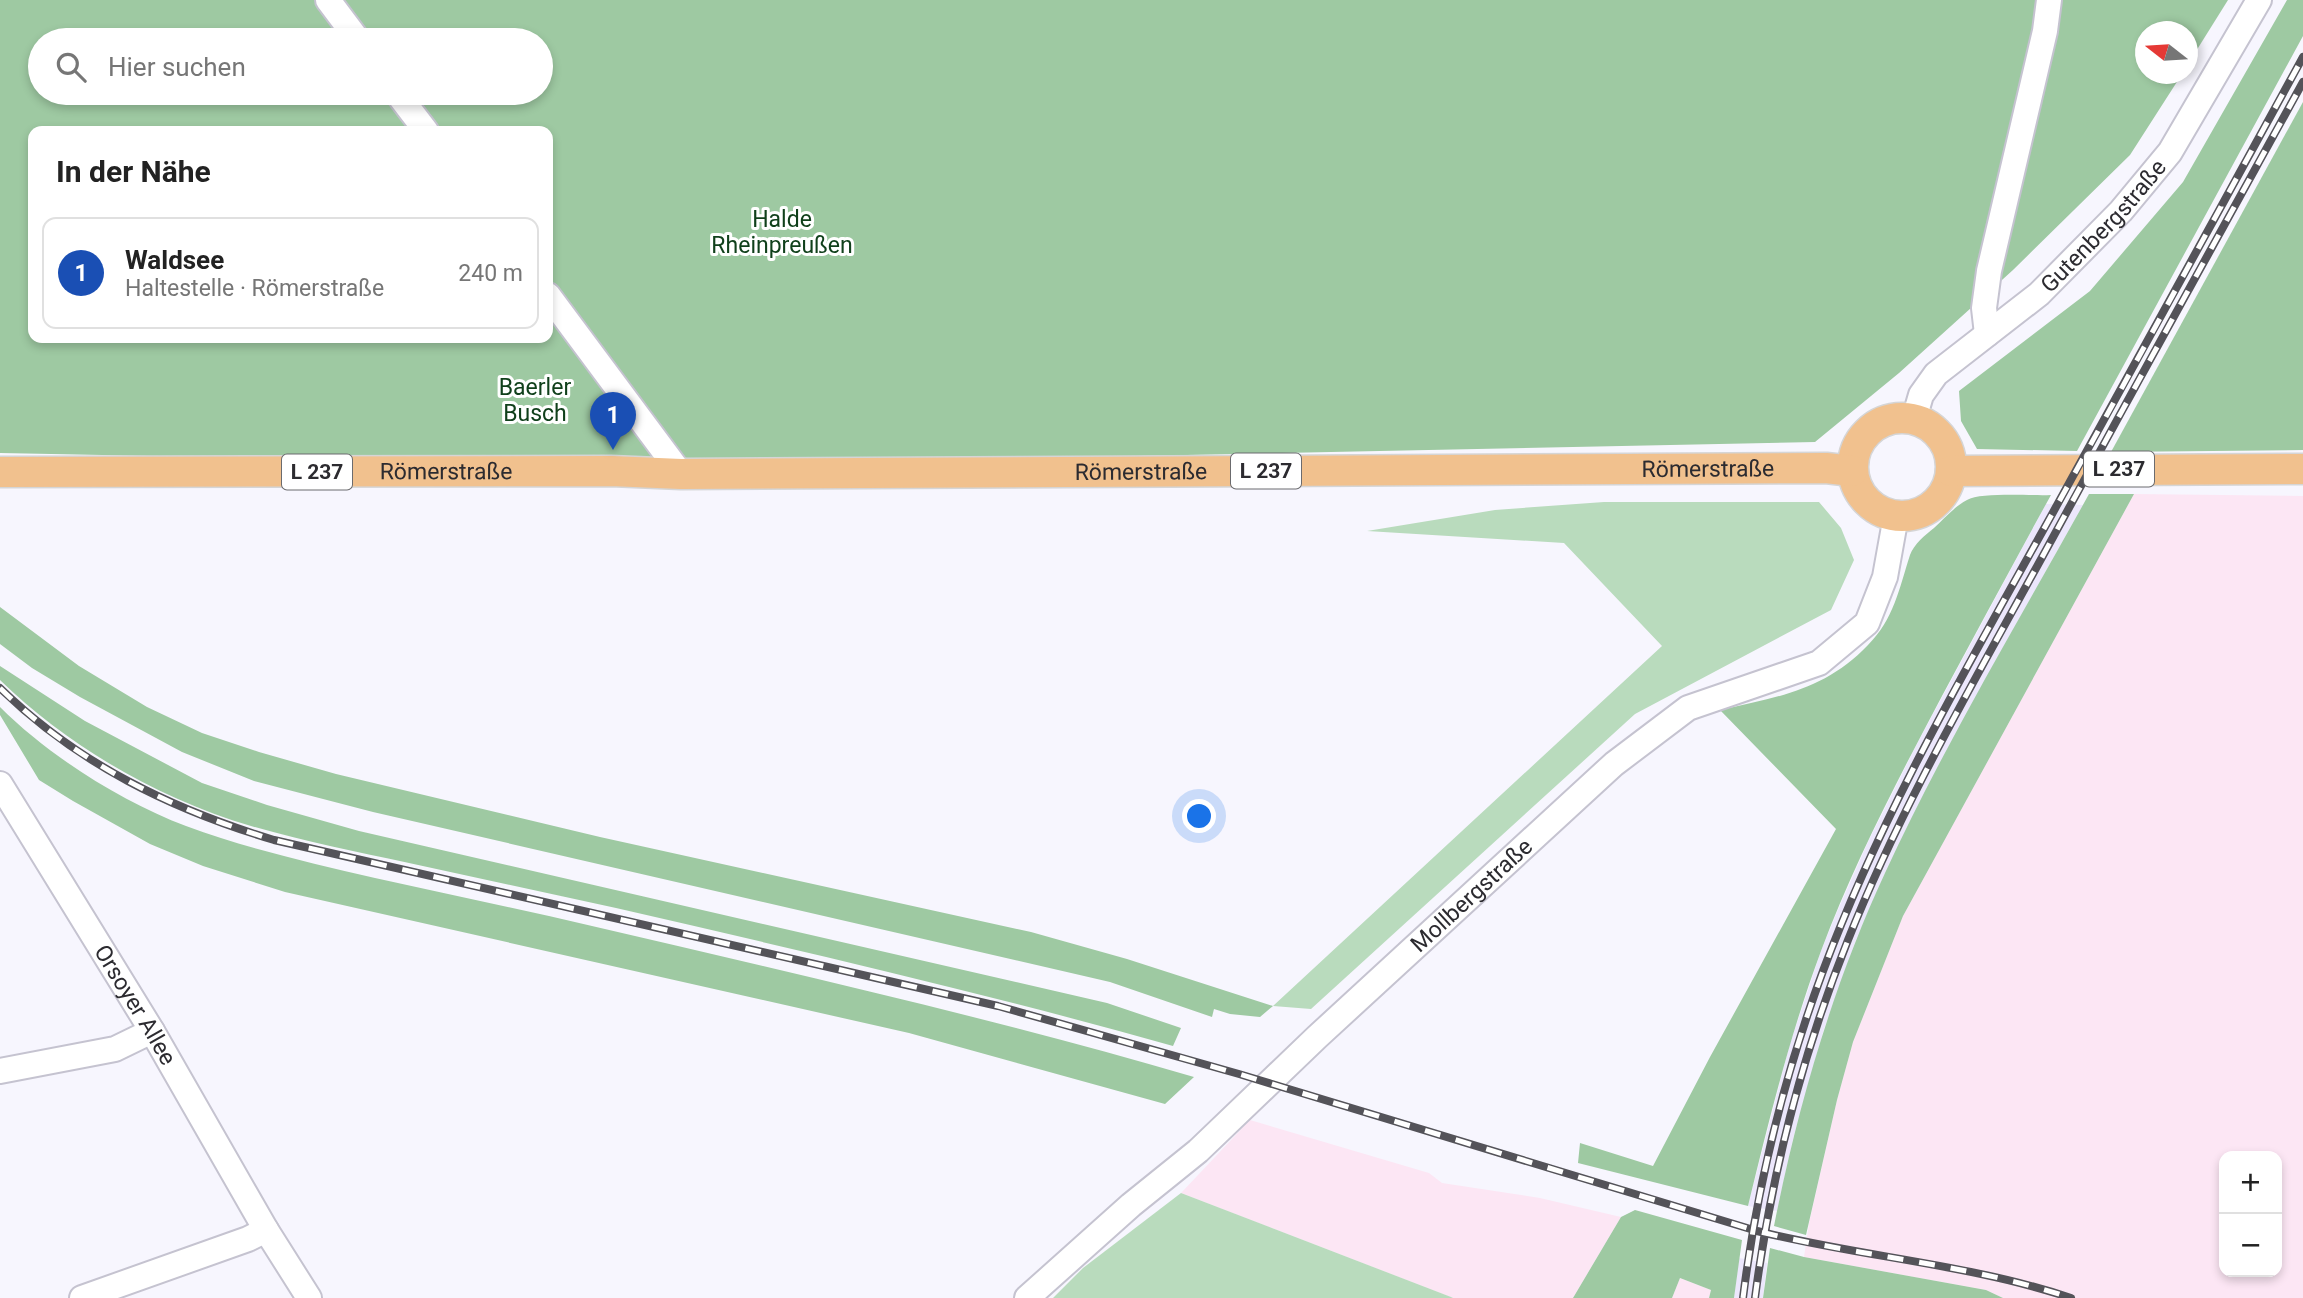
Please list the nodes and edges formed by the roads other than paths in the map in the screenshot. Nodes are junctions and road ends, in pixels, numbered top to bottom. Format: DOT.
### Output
graph roads {
  1 [pos="328,0"];
  2 [pos="2049,0"];
  3 [pos="2259,0"];
  4 [pos="349,28"];
  5 [pos="406,105"];
  6 [pos="422,126"];
  7 [pos="553,302"];
  8 [pos="1987,334"];
  9 [pos="1914,419"];
  10 [pos="2303,470"];
  11 [pos="1852,471"];
  12 [pos="1951,471"];
  13 [pos="0,472"];
  14 [pos="681,474"];
  15 [pos="1896,516"];
  16 [pos="0,784"];
  17 [pos="152,1031"];
  18 [pos="0,1071"];
  19 [pos="266,1230"];
  20 [pos="82,1298"];
  21 [pos="309,1298"];
  22 [pos="1027,1298"];
  1 -- 4 [label="street"];
  2 -- 8 [label="street"];
  3 -- 8 [label="street, Gutenbergstraße"];
  5 -- 6 [label="street"];
  7 -- 14 [label="street"];
  8 -- 9 [label="street, Gutenbergstraße"];
  9 -- 11 [label="main road"];
  9 -- 12 [label="main road"];
  10 -- 12 [label="main road, L 237"];
  11 -- 14 [label="main road, Römerstraße / L 237"];
  11 -- 15 [label="main road"];
  12 -- 15 [label="main road"];
  13 -- 14 [label="main road, Römerstraße / L 237"];
  15 -- 22 [label="street, Mollbergstraße"];
  16 -- 17 [label="street, Orsoyer Allee"];
  17 -- 18 [label="street"];
  17 -- 19 [label="street, Orsoyer Allee"];
  19 -- 20 [label="street"];
  19 -- 21 [label="street, Orsoyer Allee"];
}
